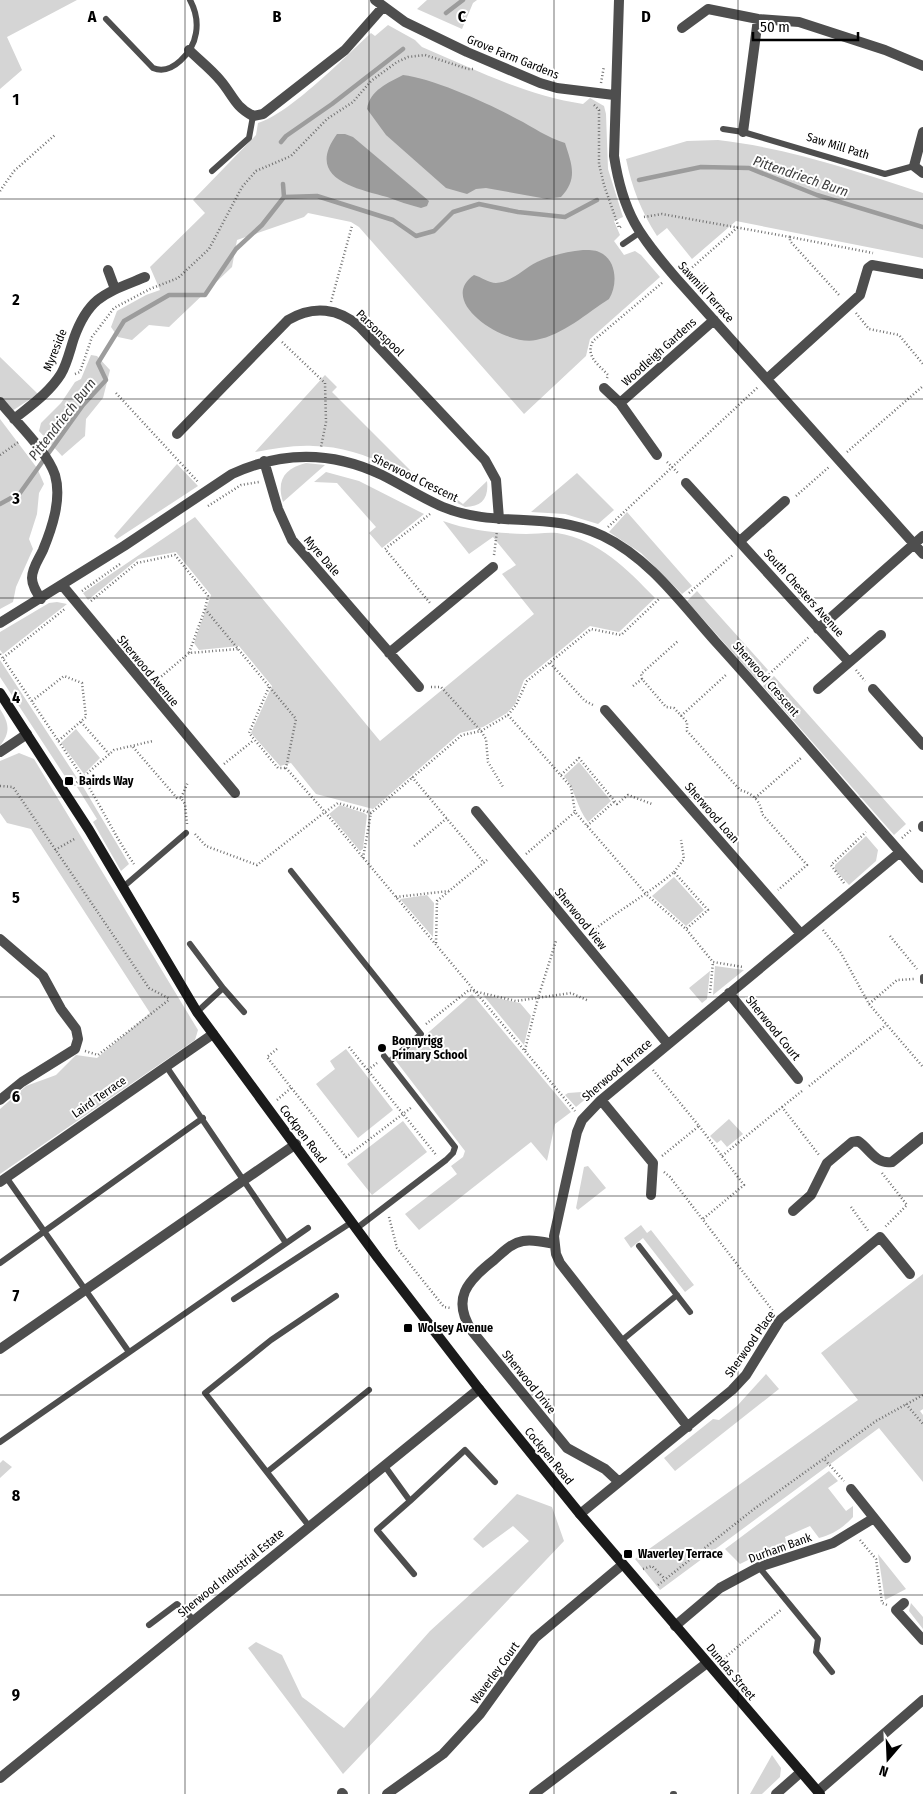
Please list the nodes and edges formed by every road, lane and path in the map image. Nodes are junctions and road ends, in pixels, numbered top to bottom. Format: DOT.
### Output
graph roads {
  1 [pos="190,0"];
  2 [pos="375,0"];
  3 [pos="618,0"];
  4 [pos="383,7"];
  5 [pos="758,19"];
  6 [pos="106,20"];
  7 [pos="682,28"];
  8 [pos="189,50"];
  9 [pos="604,64"];
  10 [pos="923,66"];
  11 [pos="482,68"];
  12 [pos="614,95"];
  13 [pos="587,97"];
  14 [pos="253,116"];
  15 [pos="724,130"];
  16 [pos="743,132"];
  17 [pos="923,132"];
  18 [pos="56,134"];
  19 [pos="914,166"];
  20 [pos="212,171"];
  21 [pos="923,173"];
  22 [pos="0,190"];
  23 [pos="632,221"];
  24 [pos="352,226"];
  25 [pos="738,227"];
  26 [pos="639,233"];
  27 [pos="790,237"];
  28 [pos="623,244"];
  29 [pos="876,254"];
  30 [pos="108,270"];
  31 [pos="923,274"];
  32 [pos="145,277"];
  33 [pos="676,278"];
  34 [pos="115,289"];
  35 [pos="849,306"];
  36 [pos="329,310"];
  37 [pos="714,320"];
  38 [pos="274,334"];
  39 [pos="923,364"];
  40 [pos="71,376"];
  41 [pos="767,379"];
  42 [pos="923,386"];
  43 [pos="604,388"];
  44 [pos="116,393"];
  45 [pos="0,402"];
  46 [pos="620,403"];
  47 [pos="14,419"];
  48 [pos="177,434"];
  49 [pos="27,436"];
  50 [pos="0,455"];
  51 [pos="657,455"];
  52 [pos="319,456"];
  53 [pos="838,459"];
  54 [pos="264,461"];
  55 [pos="673,466"];
  56 [pos="270,480"];
  57 [pos="686,483"];
  58 [pos="206,492"];
  59 [pos="785,501"];
  60 [pos="208,506"];
  61 [pos="431,513"];
  62 [pos="499,519"];
  63 [pos="600,534"];
  64 [pos="923,536"];
  65 [pos="740,541"];
  66 [pos="914,544"];
  67 [pos="923,554"];
  68 [pos="127,559"];
  69 [pos="493,566"];
  70 [pos="62,585"];
  71 [pos="41,599"];
  72 [pos="660,599"];
  73 [pos="680,601"];
  74 [pos="78,605"];
  75 [pos="205,609"];
  76 [pos="437,612"];
  77 [pos="0,623"];
  78 [pos="818,628"];
  79 [pos="880,635"];
  80 [pos="678,641"];
  81 [pos="238,649"];
  82 [pos="189,653"];
  83 [pos="389,653"];
  84 [pos="0,654"];
  85 [pos="3,658"];
  86 [pos="550,662"];
  87 [pos="849,662"];
  88 [pos="727,674"];
  89 [pos="642,678"];
  90 [pos="633,686"];
  91 [pos="756,686"];
  92 [pos="269,687"];
  93 [pos="419,687"];
  94 [pos="147,689"];
  95 [pos="818,689"];
  96 [pos="873,690"];
  97 [pos="0,693"];
  98 [pos="32,702"];
  99 [pos="605,710"];
  100 [pos="508,715"];
  101 [pos="681,716"];
  102 [pos="81,722"];
  103 [pos="481,731"];
  104 [pos="27,734"];
  105 [pos="254,740"];
  106 [pos="153,741"];
  107 [pos="57,742"];
  108 [pos="923,745"];
  109 [pos="133,746"];
  110 [pos="0,752"];
  111 [pos="109,754"];
  112 [pos="801,758"];
  113 [pos="220,768"];
  114 [pos="286,768"];
  115 [pos="561,775"];
  116 [pos="82,777"];
  117 [pos="412,777"];
  118 [pos="188,782"];
  119 [pos="0,786"];
  120 [pos="504,786"];
  121 [pos="65,793"];
  122 [pos="235,793"];
  123 [pos="181,798"];
  124 [pos="755,798"];
  125 [pos="615,801"];
  126 [pos="652,804"];
  127 [pos="476,811"];
  128 [pos="325,812"];
  129 [pos="575,812"];
  130 [pos="371,813"];
  131 [pos="447,818"];
  132 [pos="187,824"];
  133 [pos="587,826"];
  134 [pos="923,826"];
  135 [pos="179,829"];
  136 [pos="866,832"];
  137 [pos="186,833"];
  138 [pos="76,838"];
  139 [pos="681,840"];
  140 [pos="414,846"];
  141 [pos="896,849"];
  142 [pos="56,850"];
  143 [pos="142,858"];
  144 [pos="363,858"];
  145 [pos="517,861"];
  146 [pos="134,864"];
  147 [pos="290,871"];
  148 [pos="674,872"];
  149 [pos="116,878"];
  150 [pos="923,878"];
  151 [pos="122,888"];
  152 [pos="449,891"];
  153 [pos="851,892"];
  154 [pos="647,895"];
  155 [pos="396,897"];
  156 [pos="770,898"];
  157 [pos="816,922"];
  158 [pos="686,929"];
  159 [pos="801,934"];
  160 [pos="890,936"];
  161 [pos="0,939"];
  162 [pos="582,940"];
  163 [pos="556,941"];
  164 [pos="436,943"];
  165 [pos="190,944"];
  166 [pos="713,962"];
  167 [pos="757,969"];
  168 [pos="922,979"];
  169 [pos="223,988"];
  170 [pos="469,990"];
  171 [pos="476,992"];
  172 [pos="728,993"];
  173 [pos="538,998"];
  174 [pos="170,999"];
  175 [pos="188,999"];
  176 [pos="589,1002"];
  177 [pos="869,1004"];
  178 [pos="709,1009"];
  179 [pos="197,1012"];
  180 [pos="244,1012"];
  181 [pos="886,1025"];
  182 [pos="213,1034"];
  183 [pos="667,1043"];
  184 [pos="349,1047"];
  185 [pos="75,1049"];
  186 [pos="277,1049"];
  187 [pos="525,1051"];
  188 [pos="384,1056"];
  189 [pos="646,1061"];
  190 [pos="389,1062"];
  191 [pos="166,1066"];
  192 [pos="923,1067"];
  193 [pos="798,1079"];
  194 [pos="291,1088"];
  195 [pos="0,1100"];
  196 [pos="601,1100"];
  197 [pos="419,1102"];
  198 [pos="782,1107"];
  199 [pos="268,1108"];
  200 [pos="404,1114"];
  201 [pos="203,1118"];
  202 [pos="582,1120"];
  203 [pos="698,1126"];
  204 [pos="923,1137"];
  205 [pos="296,1144"];
  206 [pos="722,1156"];
  207 [pos="879,1161"];
  208 [pos="442,1163"];
  209 [pos="653,1163"];
  210 [pos="827,1163"];
  211 [pos="3,1180"];
  212 [pos="244,1180"];
  213 [pos="651,1195"];
  214 [pos="386,1206"];
  215 [pos="851,1208"];
  216 [pos="793,1211"];
  217 [pos="702,1219"];
  218 [pos="354,1225"];
  219 [pos="308,1228"];
  220 [pos="45,1233"];
  221 [pos="880,1237"];
  222 [pos="286,1243"];
  223 [pos="554,1244"];
  224 [pos="639,1246"];
  225 [pos="0,1263"];
  226 [pos="910,1274"];
  227 [pos="85,1290"];
  228 [pos="677,1295"];
  229 [pos="336,1296"];
  230 [pos="234,1299"];
  231 [pos="462,1310"];
  232 [pos="690,1312"];
  233 [pos="780,1320"];
  234 [pos="621,1341"];
  235 [pos="0,1349"];
  236 [pos="129,1352"];
  237 [pos="478,1389"];
  238 [pos="369,1390"];
  239 [pos="923,1395"];
  240 [pos="906,1404"];
  241 [pos="923,1424"];
  242 [pos="688,1427"];
  243 [pos="0,1442"];
  244 [pos="825,1460"];
  245 [pos="384,1465"];
  246 [pos="267,1472"];
  247 [pos="495,1482"];
  248 [pos="619,1482"];
  249 [pos="851,1489"];
  250 [pos="410,1500"];
  251 [pos="580,1514"];
  252 [pos="874,1518"];
  253 [pos="309,1526"];
  254 [pos="852,1532"];
  255 [pos="906,1558"];
  256 [pos="622,1565"];
  257 [pos="759,1567"];
  258 [pos="414,1574"];
  259 [pos="633,1577"];
  260 [pos="665,1579"];
  261 [pos="647,1595"];
  262 [pos="900,1606"];
  263 [pos="777,1613"];
  264 [pos="194,1620"];
  265 [pos="149,1625"];
  266 [pos="675,1626"];
  267 [pos="923,1640"];
  268 [pos="709,1666"];
  269 [pos="832,1672"];
  270 [pos="923,1700"];
  271 [pos="802,1772"];
  272 [pos="0,1778"];
  273 [pos="542,1792"];
  274 [pos="819,1793"];
  275 [pos="387,1794"];
  276 [pos="776,1794"];
  1 -- 8 [label="lane"];
  2 -- 4 [label="street, Grove Farm Gardens"];
  3 -- 12 [label="street, Sawmill Terrace"];
  4 -- 13 [label="street, Grove Farm Gardens"];
  4 -- 14 [label="street"];
  5 -- 7 [label="street"];
  5 -- 10 [label="street"];
  5 -- 16 [label="street"];
  6 -- 8 [label="lane"];
  8 -- 14 [label="street"];
  9 -- 13 [label="path"];
  11 -- 40 [label="path"];
  12 -- 13 [label="street, Grove Farm Gardens"];
  12 -- 23 [label="street, Sawmill Terrace"];
  13 -- 23 [label="path"];
  14 -- 20 [label="lane"];
  15 -- 16 [label="lane, Saw Mill Path"];
  16 -- 19 [label="lane, Saw Mill Path"];
  17 -- 19 [label="street"];
  18 -- 22 [label="path"];
  19 -- 21 [label="street"];
  23 -- 25 [label="path"];
  23 -- 26 [label="street, Sawmill Terrace"];
  24 -- 36 [label="path"];
  25 -- 27 [label="path"];
  25 -- 33 [label="path"];
  26 -- 28 [label="lane"];
  26 -- 33 [label="street, Sawmill Terrace"];
  27 -- 29 [label="path"];
  27 -- 35 [label="path"];
  30 -- 34 [label="street"];
  31 -- 35 [label="street"];
  32 -- 34 [label="street, Myreside"];
  33 -- 37 [label="street, Sawmill Terrace"];
  33 -- 43 [label="path"];
  34 -- 47 [label="street, Myreside"];
  35 -- 39 [label="path"];
  35 -- 41 [label="street"];
  36 -- 38 [label="street, Parsonspool"];
  36 -- 62 [label="street, Parsonspool"];
  37 -- 41 [label="street, Sawmill Terrace"];
  37 -- 46 [label="street, Woodleigh Gardens"];
  38 -- 48 [label="street, Parsonspool"];
  38 -- 52 [label="path"];
  41 -- 53 [label="street, Sawmill Terrace"];
  41 -- 55 [label="path"];
  42 -- 53 [label="path"];
  43 -- 46 [label="street, Woodleigh Gardens"];
  44 -- 58 [label="path"];
  45 -- 47 [label="street"];
  46 -- 51 [label="street, Woodleigh Gardens"];
  47 -- 49 [label="street"];
  49 -- 50 [label="path"];
  49 -- 71 [label="street"];
  51 -- 55 [label="path"];
  52 -- 54 [label="street, Sherwood Crescent"];
  52 -- 62 [label="street, Sherwood Crescent"];
  53 -- 59 [label="path"];
  53 -- 66 [label="street, Sawmill Terrace"];
  54 -- 56 [label="street, Myre Dale"];
  54 -- 58 [label="street, Sherwood Crescent"];
  55 -- 57 [label="path"];
  55 -- 63 [label="path"];
  56 -- 60 [label="path"];
  56 -- 83 [label="street, Myre Dale"];
  57 -- 65 [label="street, South Chesters Avenue"];
  58 -- 70 [label="street, Sherwood Crescent"];
  59 -- 65 [label="street"];
  61 -- 76 [label="path"];
  62 -- 63 [label="street, Sherwood Crescent"];
  62 -- 69 [label="path"];
  63 -- 73 [label="street, Sherwood Crescent"];
  64 -- 66 [label="street"];
  65 -- 73 [label="path"];
  65 -- 78 [label="street, South Chesters Avenue"];
  66 -- 67 [label="street, Sawmill Terrace"];
  66 -- 78 [label="street"];
  68 -- 74 [label="path"];
  69 -- 76 [label="street"];
  70 -- 71 [label="street, Sherwood Crescent"];
  70 -- 74 [label="street, Sherwood Avenue"];
  71 -- 77 [label="street, Sherwood Crescent"];
  72 -- 86 [label="path"];
  73 -- 91 [label="street, Sherwood Crescent"];
  74 -- 75 [label="path"];
  74 -- 85 [label="path"];
  74 -- 94 [label="street, Sherwood Avenue"];
  75 -- 81 [label="path"];
  75 -- 82 [label="path"];
  76 -- 83 [label="street"];
  78 -- 87 [label="street, South Chesters Avenue"];
  78 -- 91 [label="path"];
  79 -- 87 [label="street"];
  80 -- 89 [label="path"];
  81 -- 82 [label="path"];
  81 -- 92 [label="path"];
  82 -- 94 [label="path"];
  83 -- 93 [label="street, Myre Dale"];
  84 -- 85 [label="path"];
  85 -- 98 [label="path"];
  86 -- 99 [label="path"];
  86 -- 100 [label="path"];
  87 -- 95 [label="street"];
  87 -- 96 [label="path"];
  88 -- 101 [label="path"];
  89 -- 90 [label="path"];
  89 -- 101 [label="path"];
  91 -- 141 [label="street, Sherwood Crescent"];
  92 -- 105 [label="path"];
  92 -- 114 [label="path"];
  93 -- 103 [label="path"];
  94 -- 113 [label="street, Sherwood Avenue"];
  96 -- 108 [label="street"];
  97 -- 104 [label="main road, Cockpen Road"];
  98 -- 102 [label="path"];
  98 -- 107 [label="path"];
  99 -- 156 [label="street, Sherwood Loan"];
  100 -- 103 [label="path"];
  100 -- 115 [label="path"];
  101 -- 124 [label="path"];
  102 -- 107 [label="path"];
  102 -- 111 [label="path"];
  103 -- 117 [label="path"];
  103 -- 120 [label="path"];
  104 -- 110 [label="street"];
  104 -- 121 [label="main road, Cockpen Road"];
  105 -- 113 [label="path"];
  105 -- 114 [label="path"];
  106 -- 109 [label="path"];
  107 -- 116 [label="path"];
  109 -- 111 [label="path"];
  109 -- 123 [label="path"];
  111 -- 116 [label="path"];
  112 -- 124 [label="path"];
  113 -- 122 [label="street, Sherwood Avenue"];
  114 -- 128 [label="path"];
  115 -- 125 [label="path"];
  115 -- 129 [label="path"];
  116 -- 121 [label="path"];
  116 -- 146 [label="path"];
  117 -- 130 [label="path"];
  117 -- 131 [label="path"];
  118 -- 123 [label="path"];
  119 -- 142 [label="path"];
  121 -- 149 [label="main road, Cockpen Road"];
  123 -- 132 [label="path"];
  124 -- 156 [label="path"];
  125 -- 126 [label="path"];
  125 -- 133 [label="path"];
  127 -- 145 [label="street, Sherwood View"];
  128 -- 130 [label="path"];
  128 -- 132 [label="path"];
  128 -- 144 [label="path"];
  129 -- 133 [label="path"];
  129 -- 145 [label="path"];
  130 -- 144 [label="path"];
  131 -- 140 [label="path"];
  131 -- 152 [label="path"];
  132 -- 135 [label="path"];
  133 -- 154 [label="path"];
  134 -- 141 [label="path"];
  136 -- 153 [label="path"];
  137 -- 151 [label="lane"];
  138 -- 142 [label="path"];
  139 -- 148 [label="path"];
  141 -- 150 [label="street, Sherwood Crescent"];
  141 -- 153 [label="street, Sherwood Terrace"];
  142 -- 174 [label="path"];
  143 -- 146 [label="path"];
  144 -- 155 [label="path"];
  145 -- 162 [label="street, Sherwood View"];
  146 -- 149 [label="path"];
  147 -- 190 [label="lane"];
  148 -- 154 [label="path"];
  148 -- 158 [label="path"];
  149 -- 151 [label="main road, Cockpen Road"];
  151 -- 175 [label="main road, Cockpen Road"];
  152 -- 155 [label="path"];
  152 -- 164 [label="path"];
  153 -- 157 [label="street, Sherwood Terrace"];
  154 -- 158 [label="path"];
  154 -- 162 [label="path"];
  155 -- 164 [label="path"];
  156 -- 159 [label="street, Sherwood Loan"];
  157 -- 159 [label="street, Sherwood Terrace"];
  157 -- 177 [label="path"];
  158 -- 166 [label="path"];
  159 -- 167 [label="street, Sherwood Terrace"];
  160 -- 168 [label="path"];
  161 -- 185 [label="street"];
  162 -- 183 [label="street, Sherwood View"];
  163 -- 173 [label="path"];
  164 -- 171 [label="path"];
  165 -- 169 [label="lane"];
  166 -- 167 [label="path"];
  166 -- 178 [label="path"];
  167 -- 172 [label="street, Sherwood Terrace"];
  168 -- 177 [label="path"];
  169 -- 179 [label="lane"];
  169 -- 180 [label="lane"];
  170 -- 171 [label="path"];
  171 -- 173 [label="path"];
  171 -- 187 [label="path"];
  172 -- 178 [label="street, Sherwood Terrace"];
  172 -- 193 [label="street, Sherwood Court"];
  173 -- 176 [label="path"];
  173 -- 187 [label="path"];
  174 -- 175 [label="path"];
  174 -- 185 [label="path"];
  175 -- 179 [label="main road, Cockpen Road"];
  177 -- 181 [label="path"];
  178 -- 183 [label="street, Sherwood Terrace"];
  179 -- 182 [label="main road, Cockpen Road"];
  181 -- 192 [label="path"];
  181 -- 198 [label="path"];
  182 -- 191 [label="street, Laird Terrace"];
  182 -- 199 [label="main road, Cockpen Road"];
  183 -- 189 [label="street, Sherwood Terrace"];
  184 -- 200 [label="path"];
  185 -- 195 [label="street"];
  186 -- 194 [label="path"];
  187 -- 202 [label="path"];
  188 -- 190 [label="lane"];
  189 -- 196 [label="street, Sherwood Terrace"];
  189 -- 203 [label="path"];
  190 -- 197 [label="lane"];
  191 -- 201 [label="lane"];
  191 -- 211 [label="street, Laird Terrace"];
  194 -- 199 [label="path"];
  194 -- 200 [label="path"];
  196 -- 202 [label="street, Sherwood Terrace"];
  196 -- 209 [label="street"];
  197 -- 200 [label="path"];
  197 -- 208 [label="lane"];
  198 -- 206 [label="path"];
  198 -- 210 [label="path"];
  199 -- 205 [label="main road, Cockpen Road"];
  200 -- 208 [label="path"];
  201 -- 212 [label="lane"];
  201 -- 220 [label="lane"];
  202 -- 223 [label="street, Sherwood Terrace"];
  203 -- 206 [label="path"];
  203 -- 209 [label="path"];
  204 -- 207 [label="street"];
  205 -- 212 [label="street"];
  205 -- 218 [label="main road, Cockpen Road"];
  206 -- 217 [label="path"];
  207 -- 210 [label="street"];
  207 -- 221 [label="path"];
  208 -- 214 [label="lane"];
  209 -- 213 [label="street"];
  209 -- 217 [label="path"];
  210 -- 216 [label="street"];
  211 -- 220 [label="lane"];
  212 -- 222 [label="lane"];
  212 -- 227 [label="street"];
  214 -- 218 [label="lane"];
  214 -- 231 [label="path"];
  215 -- 221 [label="path"];
  217 -- 233 [label="path"];
  218 -- 230 [label="lane"];
  218 -- 237 [label="main road, Cockpen Road"];
  219 -- 222 [label="lane"];
  220 -- 225 [label="lane"];
  220 -- 227 [label="lane"];
  221 -- 226 [label="street"];
  221 -- 233 [label="street, Sherwood Place"];
  222 -- 236 [label="lane"];
  223 -- 231 [label="street"];
  223 -- 234 [label="street"];
  224 -- 228 [label="lane"];
  227 -- 235 [label="street"];
  227 -- 236 [label="lane"];
  228 -- 232 [label="lane"];
  228 -- 234 [label="lane"];
  229 -- 246 [label="lane"];
  231 -- 248 [label="street, Sherwood Drive"];
  233 -- 242 [label="street, Sherwood Place"];
  234 -- 242 [label="street"];
  236 -- 243 [label="lane"];
  237 -- 245 [label="street, Sherwood Industrial Estate"];
  237 -- 251 [label="main road, Cockpen Road"];
  238 -- 246 [label="lane"];
  239 -- 240 [label="path"];
  240 -- 241 [label="path"];
  240 -- 244 [label="path"];
  242 -- 248 [label="street, Sherwood Place"];
  244 -- 249 [label="path"];
  244 -- 260 [label="path"];
  245 -- 250 [label="lane"];
  245 -- 253 [label="street, Sherwood Industrial Estate"];
  246 -- 253 [label="lane"];
  247 -- 250 [label="lane"];
  248 -- 251 [label="street, Sherwood Place"];
  249 -- 252 [label="street"];
  250 -- 258 [label="lane"];
  251 -- 256 [label="main road, Cockpen Road"];
  252 -- 254 [label="street, Durham Bank"];
  252 -- 255 [label="street"];
  253 -- 264 [label="street, Sherwood Industrial Estate"];
  254 -- 257 [label="street, Durham Bank"];
  254 -- 262 [label="path"];
  256 -- 259 [label="main road, Dundas Street"];
  256 -- 275 [label="street, Waverley Court"];
  257 -- 266 [label="street, Durham Bank"];
  257 -- 269 [label="lane"];
  259 -- 260 [label="path"];
  259 -- 261 [label="main road, Dundas Street"];
  260 -- 261 [label="path"];
  261 -- 266 [label="main road, Dundas Street"];
  262 -- 267 [label="street"];
  263 -- 268 [label="path"];
  264 -- 265 [label="lane"];
  264 -- 272 [label="street, Sherwood Industrial Estate"];
  266 -- 268 [label="main road, Dundas Street"];
  268 -- 271 [label="main road, Dundas Street"];
  268 -- 273 [label="street"];
  270 -- 274 [label="street"];
  271 -- 274 [label="main road, Dundas Street"];
  271 -- 276 [label="street"];
}
